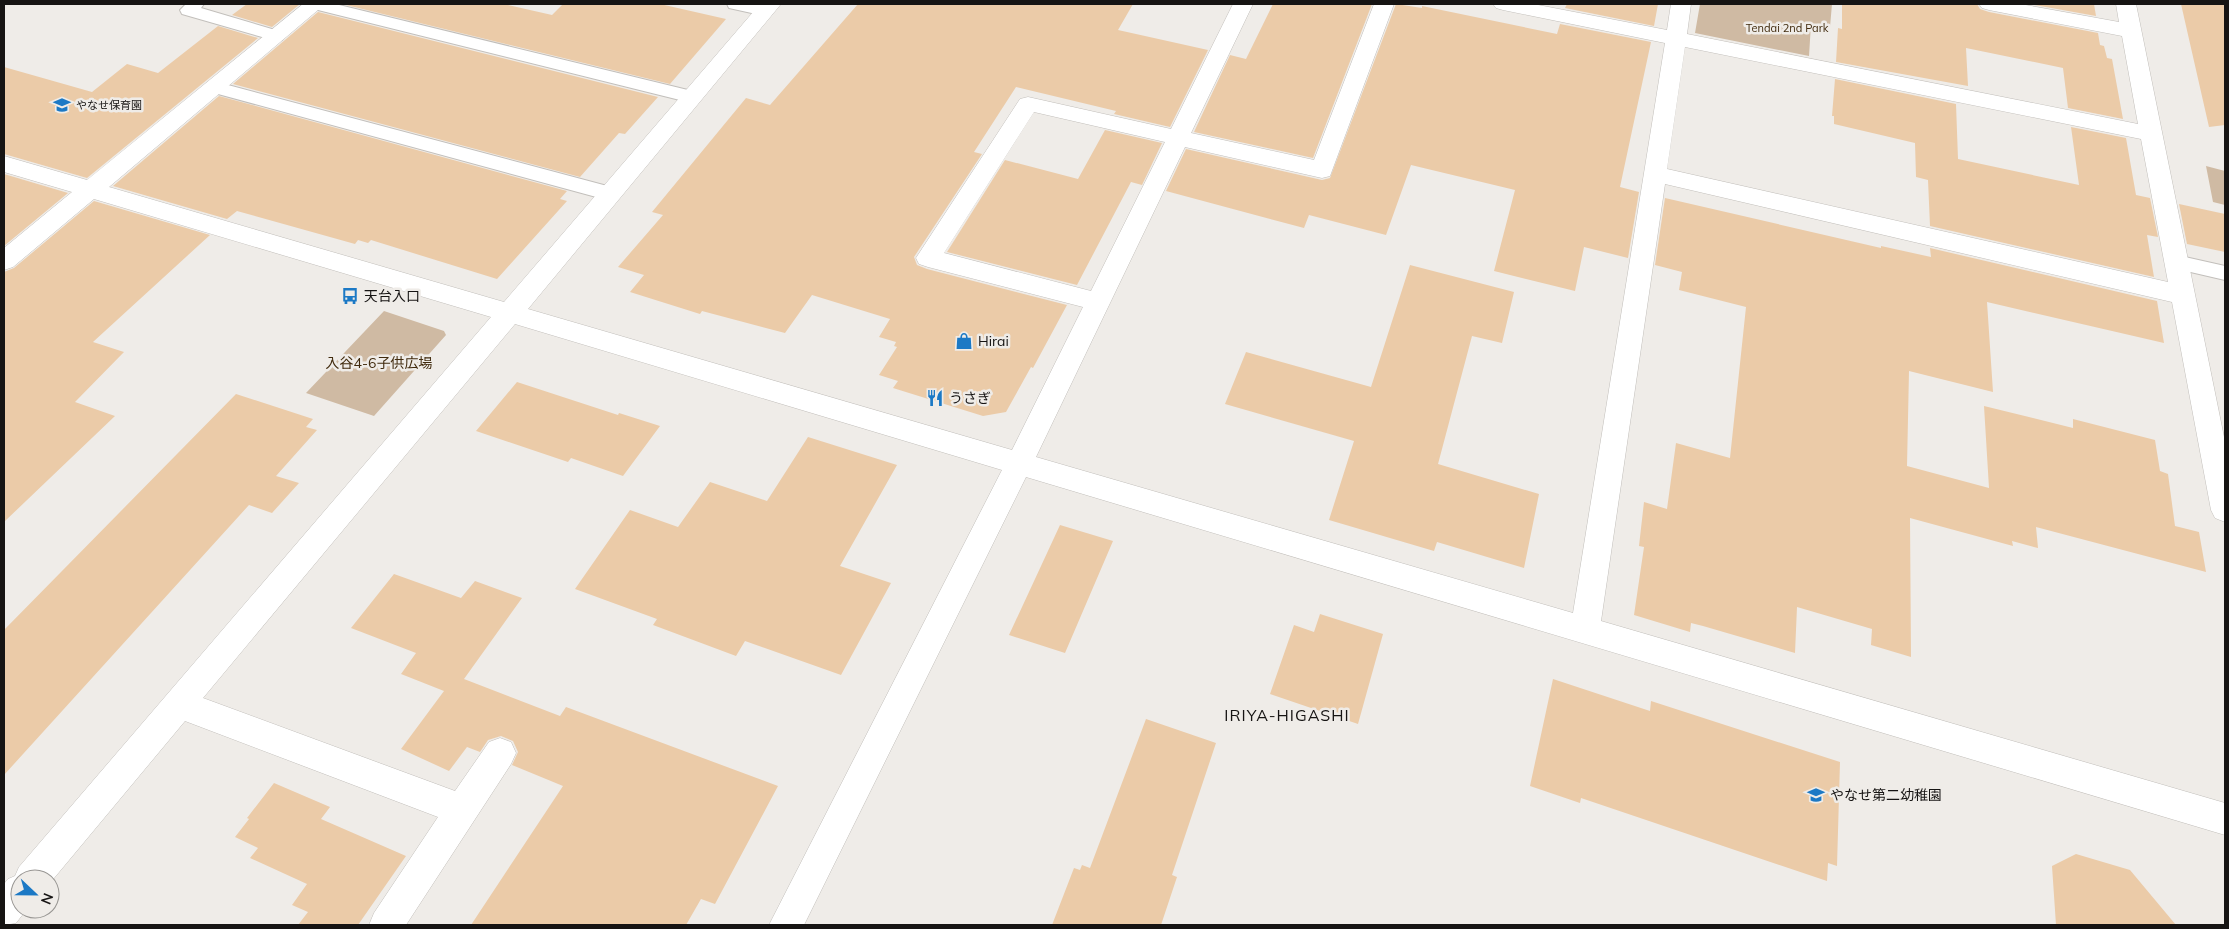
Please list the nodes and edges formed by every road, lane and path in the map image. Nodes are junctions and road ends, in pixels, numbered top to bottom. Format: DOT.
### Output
graph roads {
  1 [pos="196,4"];
  2 [pos="315,4"];
  3 [pos="735,4"];
  4 [pos="1243,4"];
  5 [pos="1384,4"];
  6 [pos="1503,4"];
  7 [pos="1681,4"];
  8 [pos="1989,4"];
  9 [pos="2126,4"];
  10 [pos="768,7"];
  11 [pos="2131,31"];
  12 [pos="276,36"];
  13 [pos="1675,39"];
  14 [pos="213,87"];
  15 [pos="692,97"];
  16 [pos="2151,134"];
  17 [pos="1178,138"];
  18 [pos="4,164"];
  19 [pos="1654,174"];
  20 [pos="90,190"];
  21 [pos="611,194"];
  22 [pos="4,261"];
  23 [pos="2176,262"];
  24 [pos="2225,273"];
  25 [pos="2183,295"];
  26 [pos="1098,302"];
  27 [pos="510,314"];
  28 [pos="1019,464"];
  29 [pos="2225,510"];
  30 [pos="1585,631"];
  31 [pos="179,704"];
  32 [pos="500,753"];
  33 [pos="462,810"];
  34 [pos="2225,820"];
  35 [pos="39,869"];
  36 [pos="386,925"];
  37 [pos="786,925"];
  1 -- 12 [label="lane"];
  2 -- 12 [label="street"];
  2 -- 15 [label="lane"];
  3 -- 10 [label="lane"];
  4 -- 17 [label="street"];
  5 -- 17 [label="street"];
  6 -- 13 [label="street"];
  7 -- 13 [label="street"];
  8 -- 11 [label="street"];
  9 -- 11 [label="street"];
  10 -- 15 [label="street"];
  11 -- 16 [label="street"];
  12 -- 14 [label="street"];
  13 -- 16 [label="street"];
  13 -- 19 [label="street"];
  14 -- 20 [label="street"];
  14 -- 21 [label="lane"];
  15 -- 21 [label="street"];
  16 -- 23 [label="street"];
  17 -- 26 [label="street"];
  17 -- 26 [label="street"];
  18 -- 20 [label="street"];
  19 -- 25 [label="street"];
  19 -- 30 [label="street"];
  20 -- 22 [label="street"];
  20 -- 27 [label="street"];
  21 -- 27 [label="street"];
  23 -- 24 [label="lane"];
  23 -- 25 [label="street"];
  25 -- 29 [label="street"];
  26 -- 28 [label="street"];
  27 -- 28 [label="street"];
  27 -- 31 [label="street"];
  28 -- 30 [label="street"];
  28 -- 37 [label="street"];
  30 -- 34 [label="street"];
  31 -- 33 [label="street"];
  31 -- 35 [label="street"];
  32 -- 33 [label="street"];
  33 -- 36 [label="street"];
}
